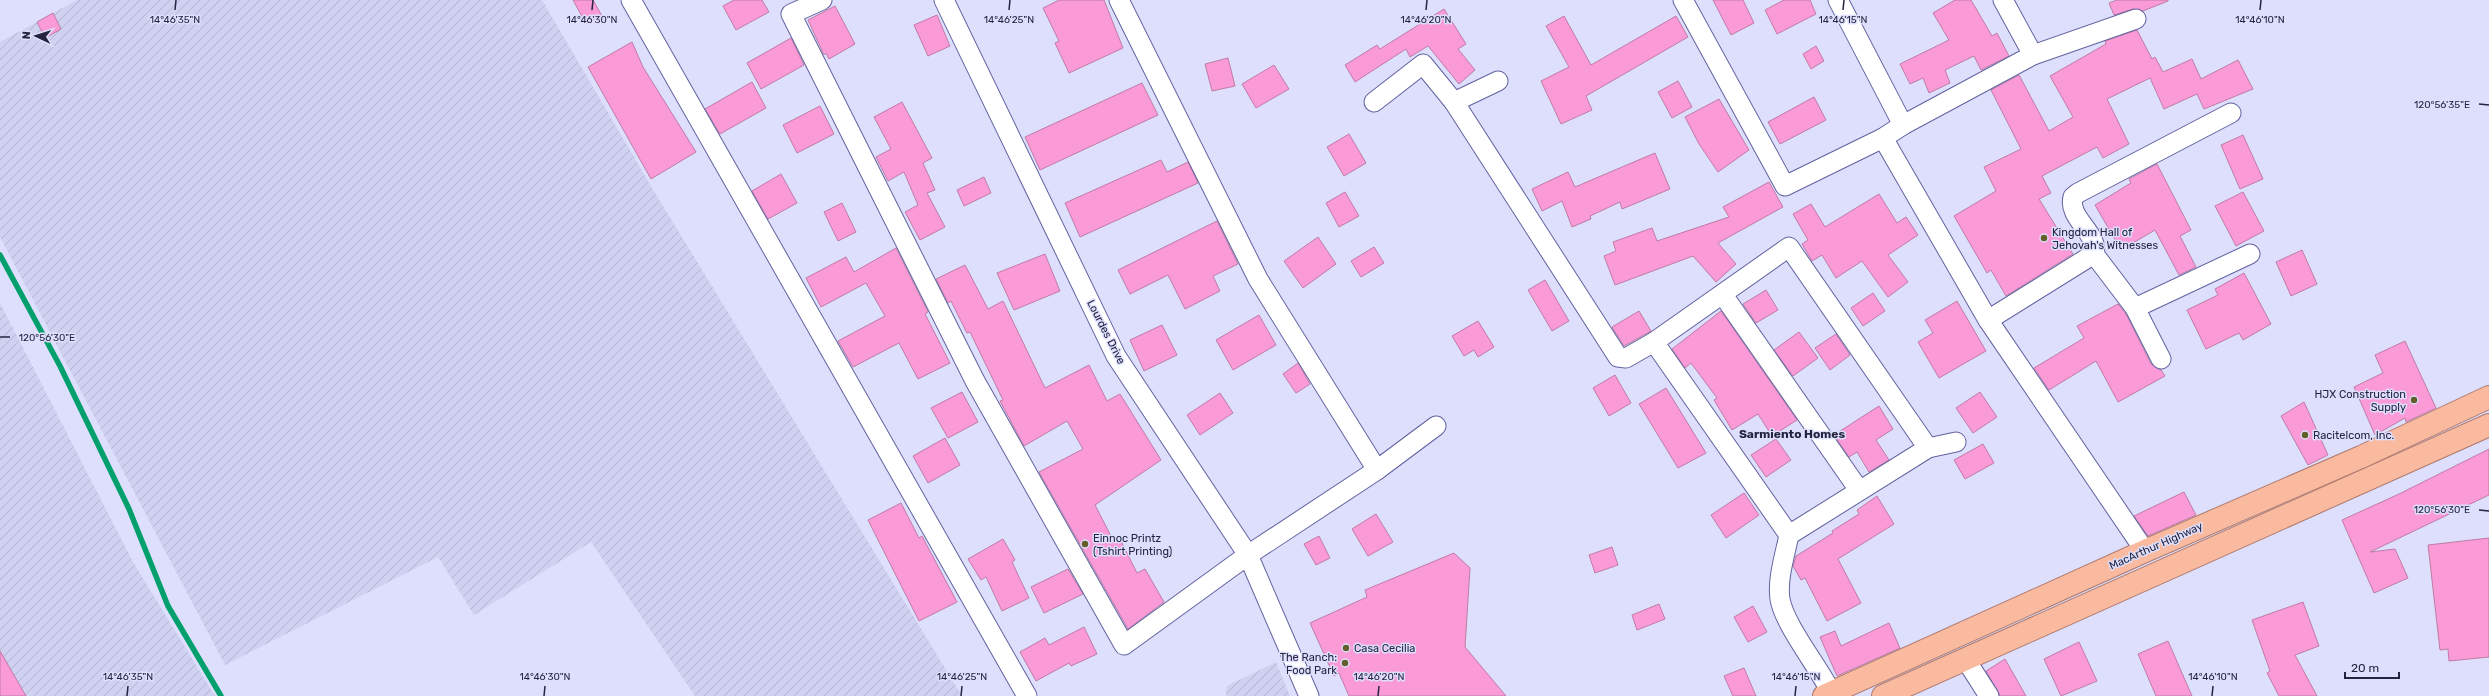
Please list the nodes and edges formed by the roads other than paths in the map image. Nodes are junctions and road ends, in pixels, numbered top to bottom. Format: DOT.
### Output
graph roads {
  1 [pos="631,0"];
  2 [pos="822,0"];
  3 [pos="944,0"];
  4 [pos="1119,0"];
  5 [pos="1683,0"];
  6 [pos="1838,0"];
  7 [pos="2004,0"];
  8 [pos="787,7"];
  9 [pos="2136,19"];
  10 [pos="2033,54"];
  11 [pos="1498,81"];
  12 [pos="1374,102"];
  13 [pos="1454,102"];
  14 [pos="2231,112"];
  15 [pos="1903,125"];
  16 [pos="1884,138"];
  17 [pos="2094,254"];
  18 [pos="2250,254"];
  19 [pos="1723,295"];
  20 [pos="2135,308"];
  21 [pos="1988,320"];
  22 [pos="1654,342"];
  23 [pos="2161,358"];
  24 [pos="2489,397"];
  25 [pos="2489,425"];
  26 [pos="1436,426"];
  27 [pos="1956,442"];
  28 [pos="1928,448"];
  29 [pos="1377,470"];
  30 [pos="1860,490"];
  31 [pos="1789,535"];
  32 [pos="2145,551"];
  33 [pos="1248,555"];
  34 [pos="1966,660"];
  35 [pos="1830,695"];
  36 [pos="1027,696"];
  37 [pos="1308,696"];
  38 [pos="1883,696"];
  39 [pos="1989,696"];
  1 -- 36 [label="street"];
  2 -- 8 [label="street"];
  3 -- 33 [label="street, Lourdes Drive"];
  4 -- 29 [label="street"];
  5 -- 16 [label="street"];
  6 -- 15 [label="street"];
  7 -- 10 [label="street"];
  8 -- 33 [label="street"];
  9 -- 10 [label="street"];
  10 -- 15 [label="street"];
  11 -- 13 [label="street"];
  12 -- 13 [label="street"];
  13 -- 22 [label="street"];
  14 -- 17 [label="street"];
  15 -- 16 [label="street"];
  16 -- 21 [label="street"];
  17 -- 20 [label="street"];
  17 -- 21 [label="street"];
  18 -- 20 [label="street"];
  19 -- 22 [label="street"];
  19 -- 28 [label="street"];
  19 -- 30 [label="street"];
  20 -- 23 [label="street"];
  21 -- 32 [label="street"];
  22 -- 31 [label="street"];
  24 -- 32 [label="highway, MacArthur Highway"];
  25 -- 34 [label="highway"];
  26 -- 29 [label="street"];
  27 -- 28 [label="street"];
  28 -- 30 [label="street"];
  29 -- 33 [label="street"];
  30 -- 31 [label="street"];
  31 -- 35 [label="street"];
  32 -- 35 [label="highway, MacArthur Highway"];
  33 -- 37 [label="street, Lourdes Drive"];
  34 -- 38 [label="highway"];
  34 -- 39 [label="street"];
}
